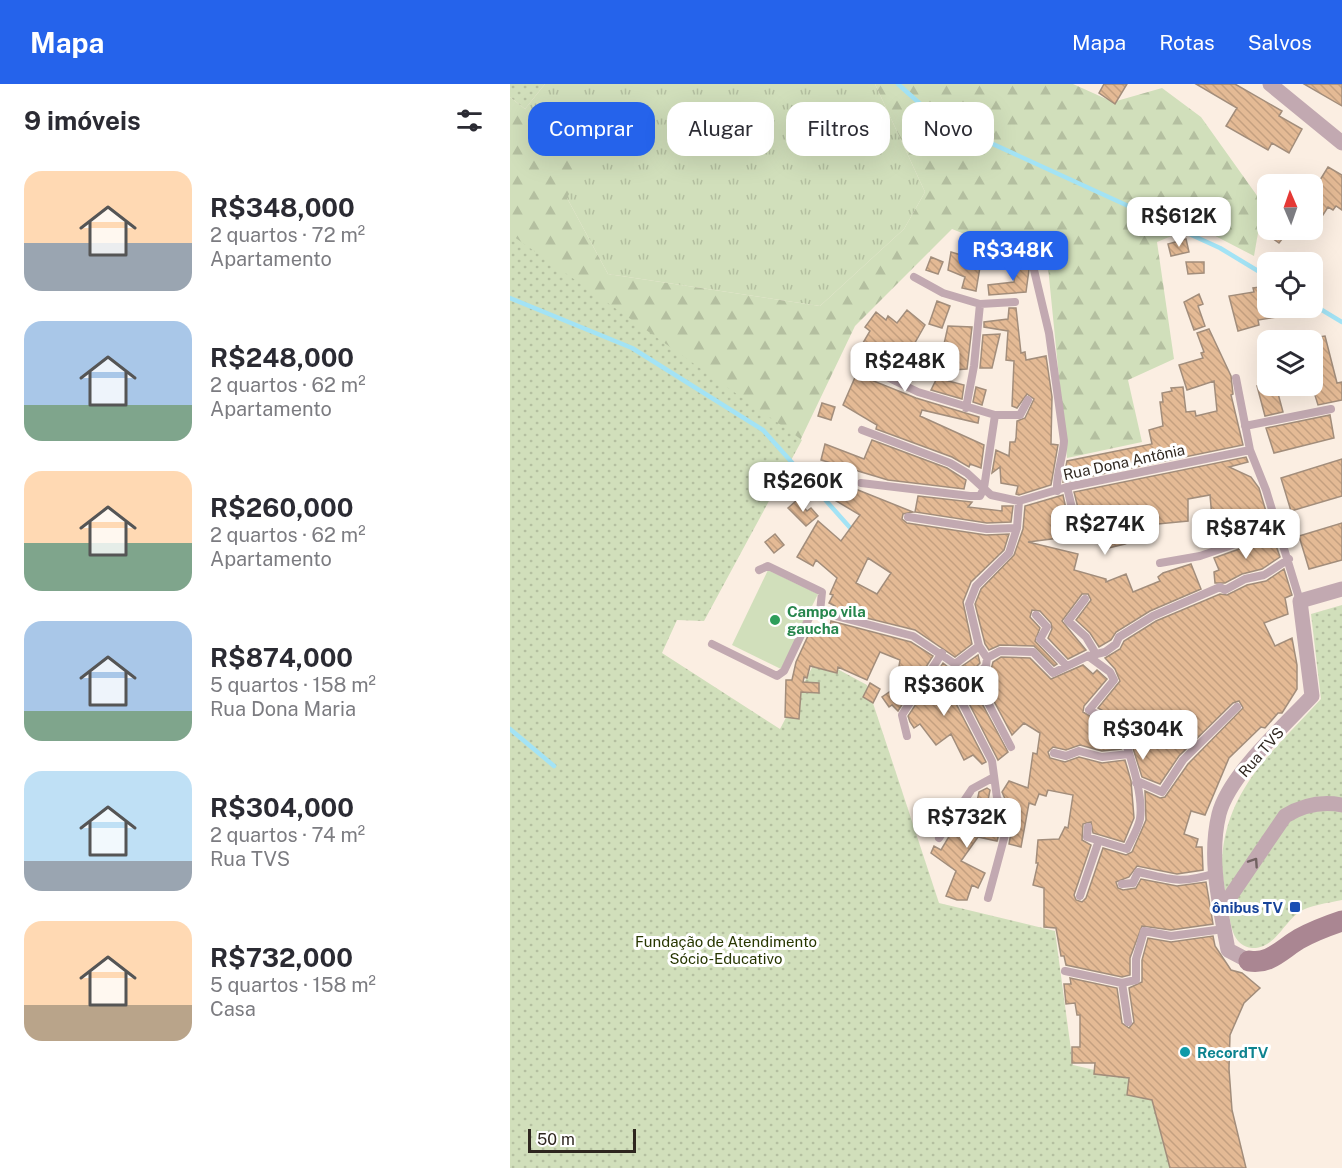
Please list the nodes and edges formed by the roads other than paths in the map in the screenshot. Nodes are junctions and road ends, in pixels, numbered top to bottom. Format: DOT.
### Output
graph roads {
  1 [pos="1270,84"];
  2 [pos="1342,143"];
  3 [pos="1034,270"];
  4 [pos="914,277"];
  5 [pos="1015,302"];
  6 [pos="980,304"];
  7 [pos="885,376"];
  8 [pos="1236,378"];
  9 [pos="1028,400"];
  10 [pos="966,408"];
  11 [pos="1331,409"];
  12 [pos="995,415"];
  13 [pos="1245,426"];
  14 [pos="862,430"];
  15 [pos="1250,450"];
  16 [pos="861,483"];
  17 [pos="1067,487"];
  18 [pos="984,488"];
  19 [pos="1057,491"];
  20 [pos="1019,501"];
  21 [pos="908,517"];
  22 [pos="1076,525"];
  23 [pos="1017,528"];
  24 [pos="1279,529"];
  25 [pos="1289,559"];
  26 [pos="1160,563"];
  27 [pos="759,570"];
  28 [pos="1342,589"];
  29 [pos="1084,599"];
  30 [pos="1300,601"];
  31 [pos="820,612"];
  32 [pos="1036,615"];
  33 [pos="712,644"];
  34 [pos="979,646"];
  35 [pos="942,653"];
  36 [pos="1092,655"];
  37 [pos="987,658"];
  38 [pos="955,664"];
  39 [pos="1067,666"];
  40 [pos="1237,707"];
  41 [pos="907,736"];
  42 [pos="1011,747"];
  43 [pos="1054,753"];
  44 [pos="1129,754"];
  45 [pos="994,777"];
  46 [pos="1136,783"];
  47 [pos="1342,805"];
  48 [pos="1088,827"];
  49 [pos="939,838"];
  50 [pos="1098,843"];
  51 [pos="1216,873"];
  52 [pos="1122,884"];
  53 [pos="1080,896"];
  54 [pos="988,898"];
  55 [pos="1221,910"];
  56 [pos="1342,921"];
  57 [pos="1224,929"];
  58 [pos="1249,961"];
  59 [pos="1065,970"];
  60 [pos="1122,983"];
  61 [pos="1128,1022"];
  1 -- 2 [label="street"];
  3 -- 19 [label="lane"];
  4 -- 6 [label="lane"];
  5 -- 6 [label="lane"];
  6 -- 10 [label="lane"];
  7 -- 10 [label="lane"];
  8 -- 13 [label="lane"];
  9 -- 12 [label="lane"];
  10 -- 12 [label="lane"];
  11 -- 13 [label="lane"];
  12 -- 18 [label="lane"];
  13 -- 15 [label="lane"];
  14 -- 18 [label="lane, Rua Dona Antônia"];
  15 -- 17 [label="lane, Rua Dona Antônia"];
  15 -- 24 [label="lane"];
  16 -- 18 [label="lane"];
  17 -- 19 [label="lane, Rua Dona Antônia"];
  17 -- 22 [label="lane"];
  18 -- 20 [label="lane, Rua Dona Antônia"];
  19 -- 20 [label="lane, Rua Dona Antônia"];
  20 -- 23 [label="lane"];
  21 -- 23 [label="lane"];
  23 -- 34 [label="lane"];
  24 -- 25 [label="lane"];
  24 -- 26 [label="lane"];
  25 -- 30 [label="lane"];
  25 -- 36 [label="lane"];
  27 -- 31 [label="lane"];
  28 -- 30 [label="street"];
  29 -- 36 [label="lane"];
  30 -- 51 [label="street, Rua TVS"];
  31 -- 33 [label="lane"];
  31 -- 35 [label="lane"];
  32 -- 39 [label="lane"];
  34 -- 37 [label="lane"];
  34 -- 38 [label="lane"];
  35 -- 38 [label="lane"];
  35 -- 41 [label="lane"];
  36 -- 39 [label="lane"];
  36 -- 44 [label="lane"];
  37 -- 39 [label="lane"];
  37 -- 42 [label="lane"];
  38 -- 45 [label="lane"];
  40 -- 46 [label="lane"];
  43 -- 44 [label="lane"];
  44 -- 46 [label="lane"];
  45 -- 49 [label="lane"];
  45 -- 54 [label="lane"];
  46 -- 50 [label="lane"];
  55 -- 47 [label="street, one-way"];
  48 -- 50 [label="lane"];
  50 -- 53 [label="lane"];
  51 -- 52 [label="lane"];
  51 -- 55 [label="street, Rua TVS"];
  55 -- 57 [label="street, Rua TVS"];
  56 -- 58 [label="street"];
  57 -- 58 [label="street, Rua TVS"];
  57 -- 60 [label="lane"];
  59 -- 60 [label="lane"];
  60 -- 61 [label="lane"];
}
